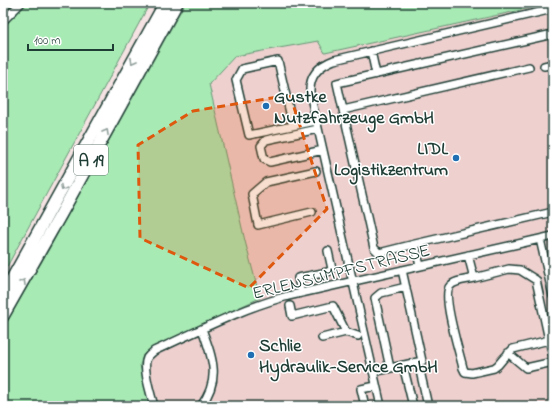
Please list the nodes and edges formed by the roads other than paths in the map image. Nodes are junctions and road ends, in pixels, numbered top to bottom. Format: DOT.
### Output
graph roads {
  1 [pos="21,3"];
  2 [pos="165,3"];
  3 [pos="177,3"];
  4 [pos="553,9"];
  5 [pos="3,21"];
  6 [pos="553,34"];
  7 [pos="371,51"];
  8 [pos="553,64"];
  9 [pos="529,66"];
  10 [pos="544,66"];
  11 [pos="376,74"];
  12 [pos="343,110"];
  13 [pos="316,121"];
  14 [pos="293,126"];
  15 [pos="318,129"];
  16 [pos="323,150"];
  17 [pos="316,171"];
  18 [pos="312,212"];
  19 [pos="553,212"];
  20 [pos="553,236"];
  21 [pos="540,239"];
  22 [pos="415,244"];
  23 [pos="328,251"];
  24 [pos="468,255"];
  25 [pos="420,266"];
  26 [pos="402,270"];
  27 [pos="550,273"];
  28 [pos="474,278"];
  29 [pos="536,280"];
  30 [pos="352,282"];
  31 [pos="300,287"];
  32 [pos="406,287"];
  33 [pos="3,295"];
  34 [pos="553,296"];
  35 [pos="290,306"];
  36 [pos="3,316"];
  37 [pos="202,329"];
  38 [pos="346,332"];
  39 [pos="358,336"];
  40 [pos="322,338"];
  41 [pos="549,340"];
  42 [pos="508,353"];
  43 [pos="553,356"];
  44 [pos="418,362"];
  45 [pos="553,362"];
  46 [pos="403,365"];
  47 [pos="390,368"];
  48 [pos="373,372"];
  49 [pos="376,386"];
  50 [pos="154,406"];
  51 [pos="201,406"];
  52 [pos="365,406"];
  53 [pos="381,406"];
  54 [pos="413,406"];
  55 [pos="428,406"];
  1 -- 5 [label="street"];
  2 -- 33 [label="highway, A 19, one-way"];
  36 -- 3 [label="highway, A 19, one-way"];
  4 -- 7 [label="street"];
  6 -- 11 [label="street"];
  7 -- 11 [label="street"];
  7 -- 13 [label="street"];
  8 -- 10 [label="street"];
  9 -- 12 [label="street"];
  11 -- 12 [label="street"];
  12 -- 22 [label="street"];
  13 -- 14 [label="street"];
  13 -- 15 [label="street"];
  14 -- 14 [label="street"];
  15 -- 16 [label="street"];
  15 -- 16 [label="street"];
  16 -- 30 [label="street"];
  17 -- 18 [label="street"];
  19 -- 22 [label="street"];
  20 -- 21 [label="street, ERLENSUMPFSTRASSE"];
  21 -- 24 [label="street, ERLENSUMPFSTRASSE"];
  21 -- 27 [label="street"];
  22 -- 25 [label="street"];
  23 -- 31 [label="street"];
  24 -- 25 [label="street, ERLENSUMPFSTRASSE"];
  24 -- 28 [label="street"];
  25 -- 26 [label="street, ERLENSUMPFSTRASSE"];
  26 -- 30 [label="street, ERLENSUMPFSTRASSE"];
  26 -- 32 [label="street"];
  27 -- 29 [label="street"];
  27 -- 34 [label="street"];
  28 -- 29 [label="street"];
  28 -- 42 [label="street"];
  29 -- 41 [label="street"];
  30 -- 37 [label="street, ERLENSUMPFSTRASSE"];
  30 -- 48 [label="street"];
  32 -- 44 [label="street"];
  32 -- 47 [label="street"];
  35 -- 38 [label="street"];
  37 -- 50 [label="street, ERLENSUMPFSTRASSE"];
  37 -- 51 [label="street"];
  38 -- 39 [label="street"];
  38 -- 40 [label="street"];
  41 -- 42 [label="street"];
  41 -- 43 [label="street"];
  42 -- 45 [label="street"];
  44 -- 46 [label="street"];
  44 -- 55 [label="street"];
  46 -- 47 [label="street"];
  46 -- 54 [label="street"];
  47 -- 48 [label="street"];
  48 -- 49 [label="street"];
  49 -- 52 [label="street"];
  49 -- 53 [label="street"];
}
